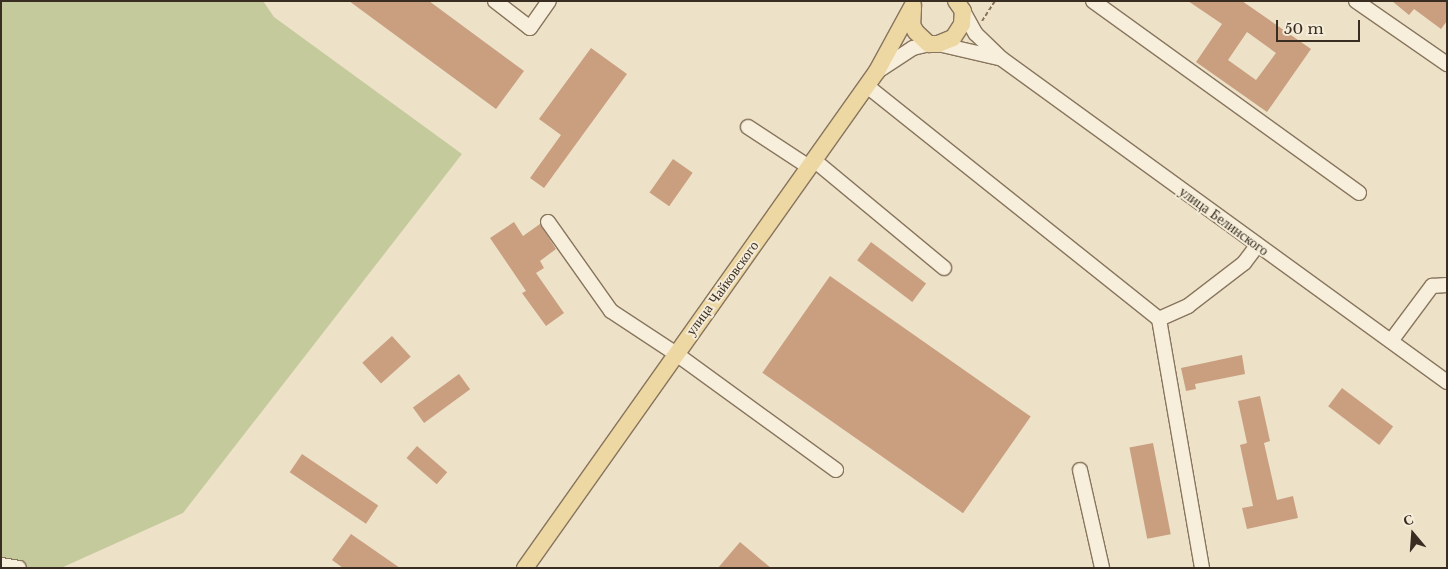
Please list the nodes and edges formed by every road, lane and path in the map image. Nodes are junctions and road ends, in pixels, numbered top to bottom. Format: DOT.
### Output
graph roads {
  1 [pos="495,1"];
  2 [pos="549,1"];
  3 [pos="1093,1"];
  4 [pos="1356,1"];
  5 [pos="915,3"];
  6 [pos="960,4"];
  7 [pos="934,44"];
  8 [pos="1002,59"];
  9 [pos="1447,64"];
  10 [pos="877,71"];
  11 [pos="867,86"];
  12 [pos="748,127"];
  13 [pos="812,164"];
  14 [pos="1359,193"];
  15 [pos="548,222"];
  16 [pos="1258,246"];
  17 [pos="944,268"];
  18 [pos="1447,285"];
  19 [pos="1159,319"];
  20 [pos="1391,342"];
  21 [pos="675,352"];
  22 [pos="1447,382"];
  23 [pos="836,470"];
  24 [pos="1080,470"];
  25 [pos="1,565"];
  26 [pos="19,568"];
  27 [pos="525,568"];
  28 [pos="1102,568"];
  29 [pos="1202,568"];
  1 -- 2 [label="street"];
  3 -- 14 [label="street"];
  4 -- 9 [label="street"];
  5 -- 7 [label="main road"];
  5 -- 10 [label="main road, улица Чайковского"];
  6 -- 7 [label="main road"];
  6 -- 8 [label="street, улица Белинского"];
  7 -- 8 [label="street"];
  7 -- 10 [label="street"];
  8 -- 16 [label="street, улица Белинского"];
  10 -- 11 [label="main road, улица Чайковского"];
  11 -- 13 [label="main road, улица Чайковского"];
  11 -- 19 [label="street"];
  12 -- 13 [label="street"];
  13 -- 17 [label="street"];
  13 -- 21 [label="main road, улица Чайковского"];
  15 -- 21 [label="street"];
  16 -- 19 [label="street"];
  16 -- 20 [label="street, улица Белинского"];
  18 -- 20 [label="street"];
  19 -- 29 [label="street"];
  20 -- 22 [label="street, улица Белинского"];
  21 -- 23 [label="street"];
  21 -- 27 [label="main road, улица Чайковского"];
  24 -- 28 [label="street"];
  25 -- 26 [label="street"];
}
